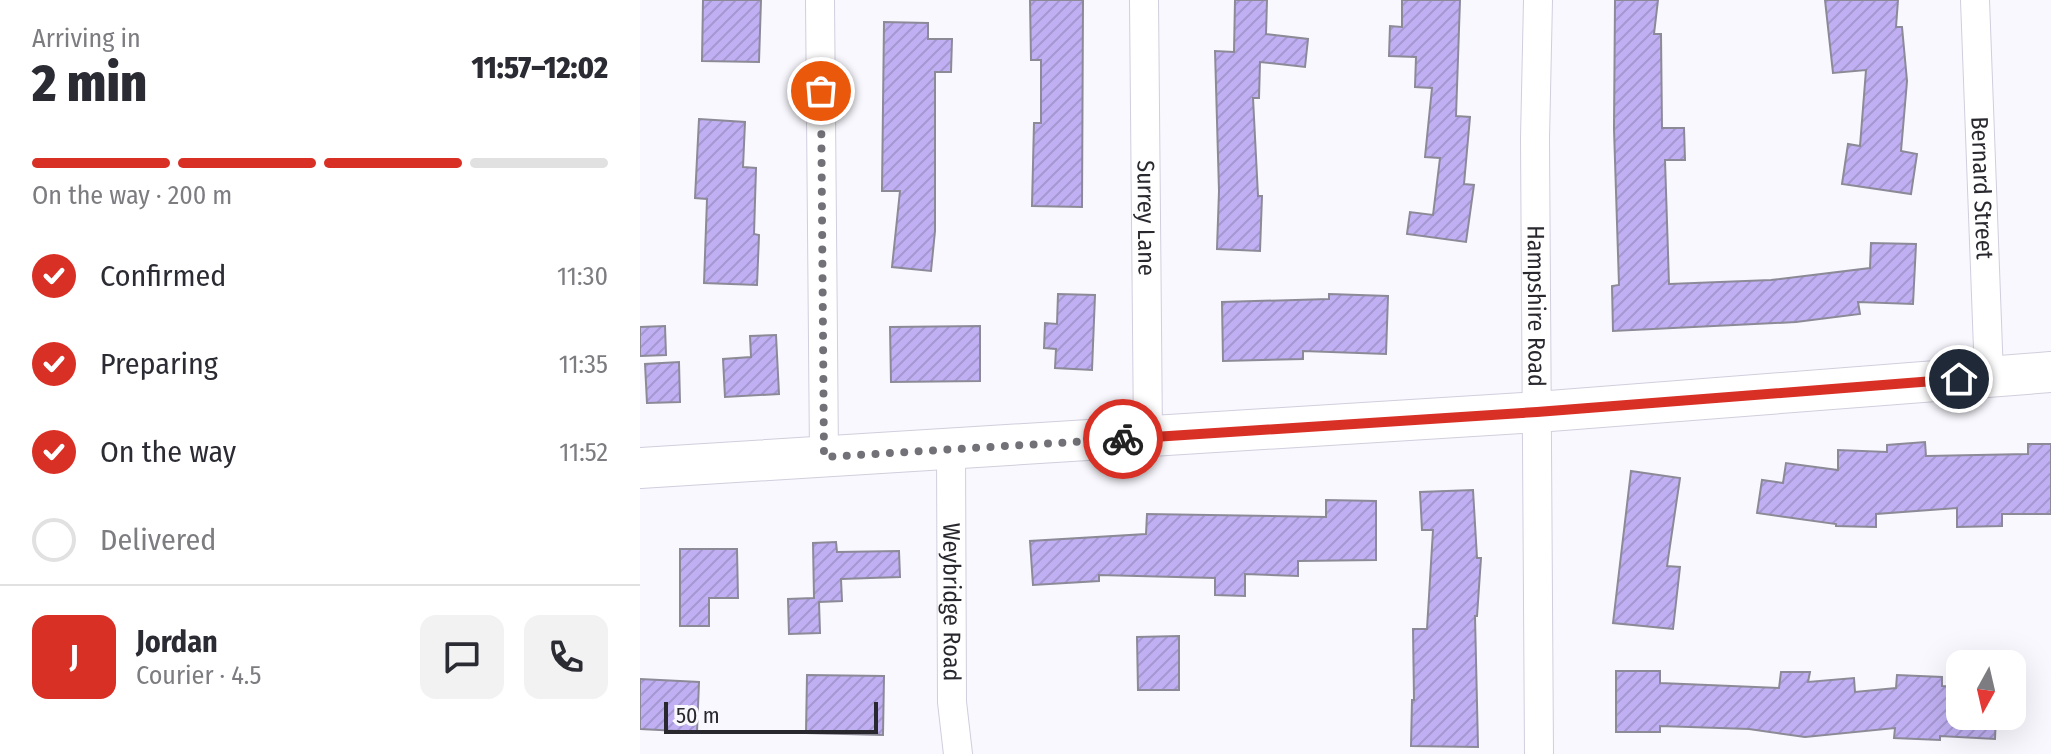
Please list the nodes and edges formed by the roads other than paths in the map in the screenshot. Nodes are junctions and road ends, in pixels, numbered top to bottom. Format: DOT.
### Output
graph roads {
  1 [pos="820,0"];
  2 [pos="1144,0"];
  3 [pos="1538,0"];
  4 [pos="1975,0"];
  5 [pos="2051,372"];
  6 [pos="1989,376"];
  7 [pos="1537,412"];
  8 [pos="1148,437"];
  9 [pos="951,450"];
  10 [pos="824,457"];
  11 [pos="640,468"];
  12 [pos="958,754"];
  13 [pos="1539,754"];
  1 -- 10 [label="street"];
  2 -- 8 [label="street, Surrey Lane"];
  3 -- 7 [label="street, Hampshire Road"];
  4 -- 6 [label="street, Bernard Street"];
  5 -- 6 [label="street"];
  6 -- 7 [label="street"];
  7 -- 8 [label="street"];
  7 -- 13 [label="street, Hampshire Road"];
  8 -- 9 [label="street"];
  9 -- 10 [label="street"];
  9 -- 12 [label="street, Weybridge Road"];
  10 -- 11 [label="street"];
}
